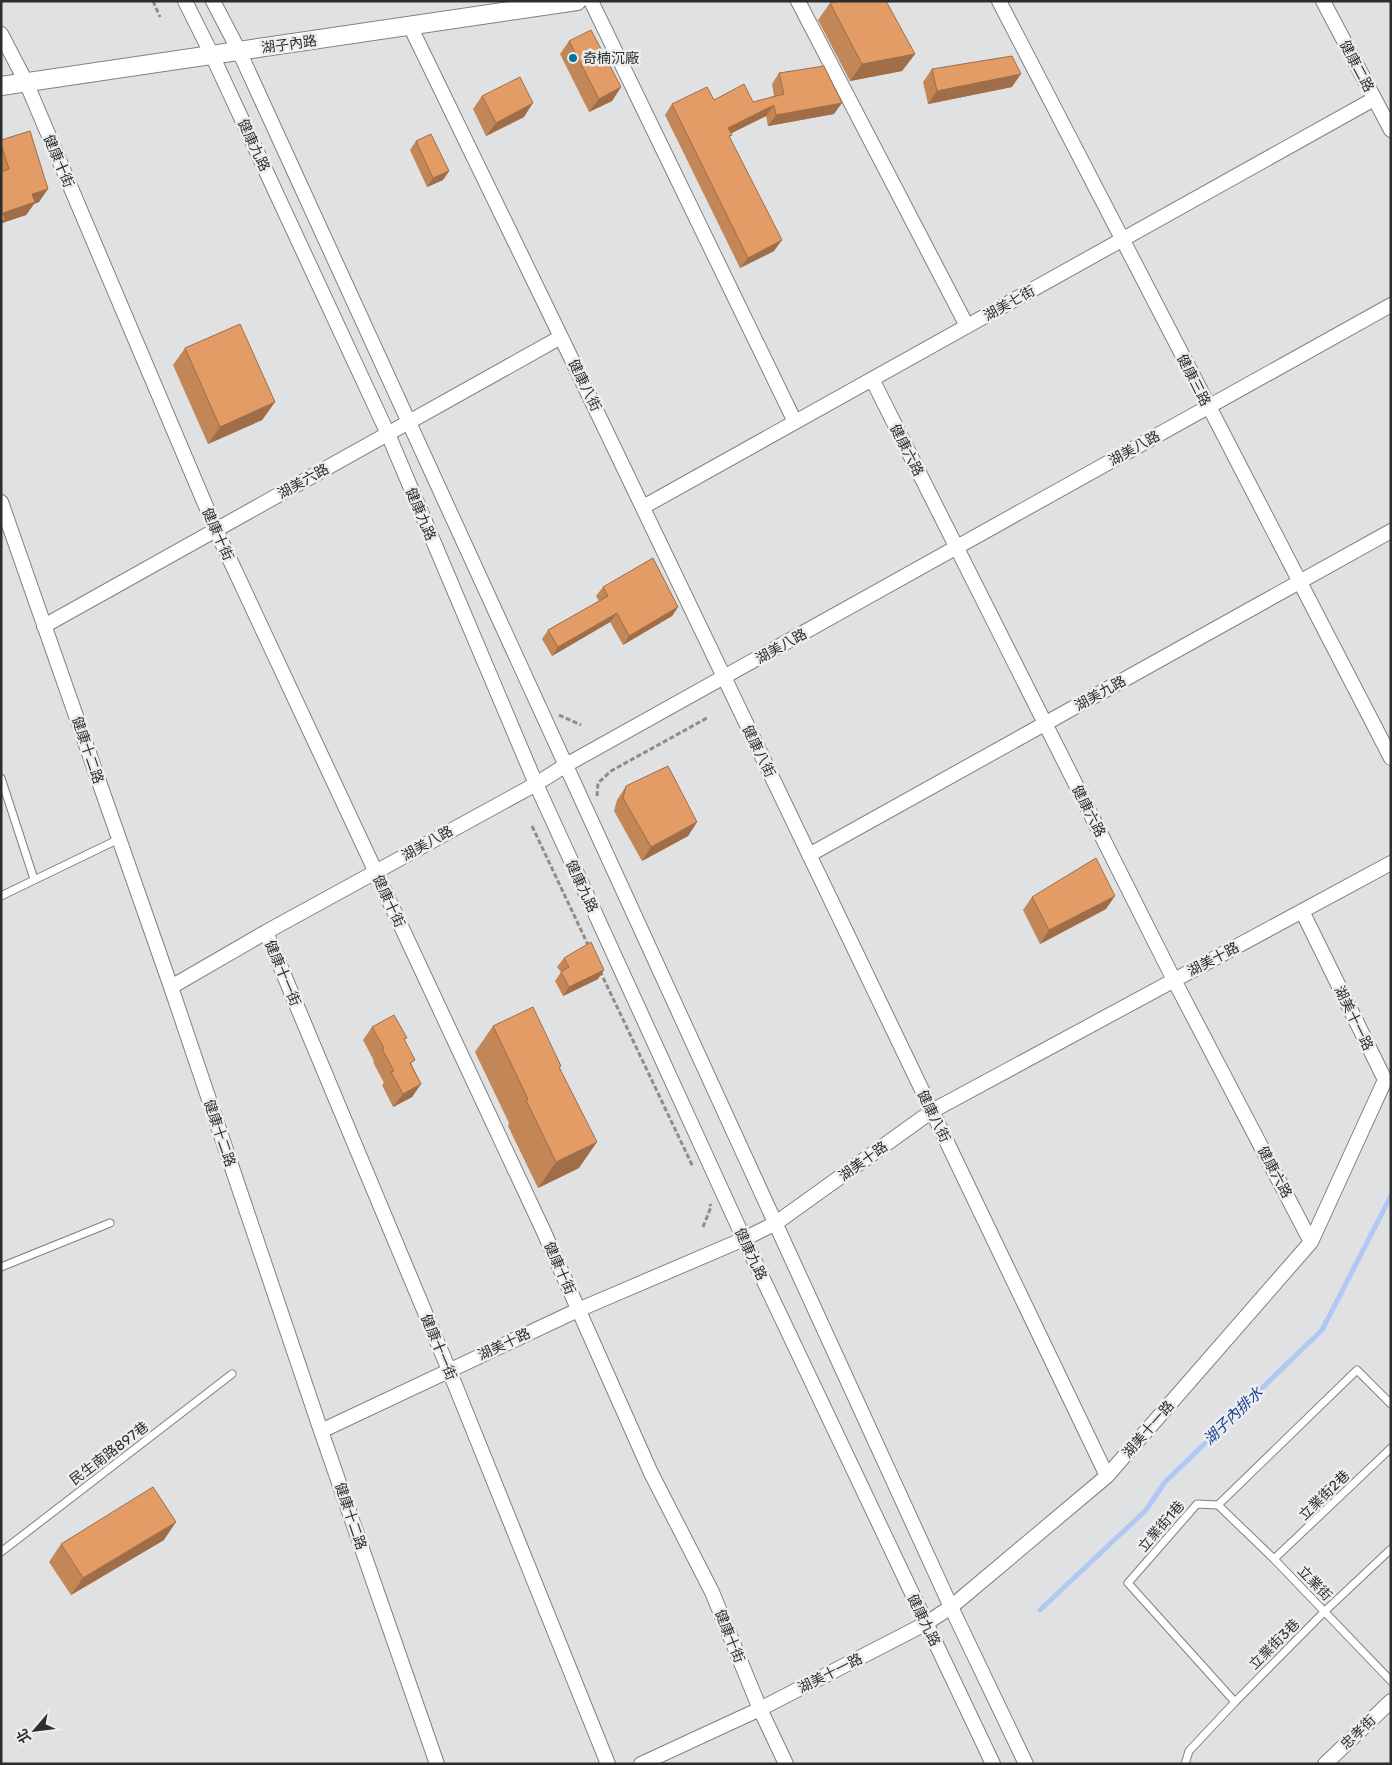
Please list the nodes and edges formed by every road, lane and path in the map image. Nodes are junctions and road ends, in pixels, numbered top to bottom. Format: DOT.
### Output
graph roads {
  1 [pos="152,1"];
  2 [pos="185,1"];
  3 [pos="213,1"];
  4 [pos="577,1"];
  5 [pos="591,1"];
  6 [pos="798,1"];
  7 [pos="999,1"];
  8 [pos="1323,1"];
  9 [pos="160,17"];
  10 [pos="410,26"];
  11 [pos="1,34"];
  12 [pos="239,51"];
  13 [pos="212,55"];
  14 [pos="26,82"];
  15 [pos="1,86"];
  16 [pos="1374,99"];
  17 [pos="1391,130"];
  18 [pos="1122,240"];
  19 [pos="1391,306"];
  20 [pos="967,326"];
  21 [pos="562,337"];
  22 [pos="872,379"];
  23 [pos="1208,407"];
  24 [pos="409,422"];
  25 [pos="795,422"];
  26 [pos="388,434"];
  27 [pos="1,502"];
  28 [pos="643,507"];
  29 [pos="216,530"];
  30 [pos="1391,531"];
  31 [pos="956,547"];
  32 [pos="1299,582"];
  33 [pos="44,626"];
  34 [pos="724,677"];
  35 [pos="707,718"];
  36 [pos="1045,723"];
  37 [pos="1391,758"];
  38 [pos="566,765"];
  39 [pos="1,778"];
  40 [pos="536,784"];
  41 [pos="598,799"];
  42 [pos="532,826"];
  43 [pos="119,839"];
  44 [pos="809,855"];
  45 [pos="1391,863"];
  46 [pos="375,872"];
  47 [pos="34,879"];
  48 [pos="1,896"];
  49 [pos="1302,911"];
  50 [pos="266,932"];
  51 [pos="590,950"];
  52 [pos="599,968"];
  53 [pos="1174,980"];
  54 [pos="172,987"];
  55 [pos="932,1111"];
  56 [pos="695,1171"];
  57 [pos="707,1198"];
  58 [pos="110,1223"];
  59 [pos="776,1223"];
  60 [pos="703,1227"];
  61 [pos="744,1239"];
  62 [pos="1311,1242"];
  63 [pos="1,1267"];
  64 [pos="578,1310"];
  65 [pos="449,1370"];
  66 [pos="232,1374"];
  67 [pos="1391,1404"];
  68 [pos="321,1431"];
  69 [pos="1391,1448"];
  70 [pos="1107,1476"];
  71 [pos="1218,1504"];
  72 [pos="1391,1549"];
  73 [pos="1,1552"];
  74 [pos="1274,1559"];
  75 [pos="951,1606"];
  76 [pos="1325,1611"];
  77 [pos="925,1624"];
  78 [pos="1391,1681"];
  79 [pos="1391,1701"];
  80 [pos="1235,1702"];
  81 [pos="760,1709"];
  82 [pos="437,1764"];
  83 [pos="608,1764"];
  84 [pos="641,1764"];
  85 [pos="786,1764"];
  86 [pos="993,1764"];
  87 [pos="1026,1764"];
  88 [pos="1185,1764"];
  89 [pos="1325,1764"];
  1 -- 9 [label="path"];
  2 -- 13 [label="street, 健康九路"];
  3 -- 12 [label="street"];
  4 -- 10 [label="street, 湖子內路"];
  5 -- 25 [label="street"];
  6 -- 20 [label="street"];
  7 -- 18 [label="street, 健康三路"];
  8 -- 16 [label="street, 健康二路"];
  10 -- 12 [label="street, 湖子內路"];
  10 -- 21 [label="street, 健康八街"];
  11 -- 14 [label="street, 健康十街"];
  12 -- 13 [label="street, 湖子內路"];
  12 -- 24 [label="street"];
  13 -- 14 [label="street, 湖子內路"];
  13 -- 26 [label="street, 健康九路"];
  14 -- 15 [label="street, 湖子內路"];
  14 -- 29 [label="street, 健康十街"];
  16 -- 17 [label="street, 健康二路"];
  16 -- 18 [label="street, 湖美七街"];
  18 -- 20 [label="street, 湖美七街"];
  18 -- 23 [label="street, 健康三路"];
  19 -- 23 [label="street, 湖美八路"];
  20 -- 22 [label="street, 湖美七街"];
  21 -- 24 [label="street, 湖美六路"];
  21 -- 28 [label="street, 健康八街"];
  22 -- 25 [label="street, 湖美七街"];
  22 -- 31 [label="street, 健康六路"];
  23 -- 31 [label="street, 湖美八路"];
  23 -- 32 [label="street, 健康三路"];
  24 -- 26 [label="street, 湖美六路"];
  24 -- 38 [label="street"];
  25 -- 28 [label="street, 湖美七街"];
  26 -- 29 [label="street, 湖美六路"];
  26 -- 40 [label="street, 健康九路"];
  27 -- 33 [label="street, 健康十二路"];
  28 -- 34 [label="street, 健康八街"];
  29 -- 33 [label="street, 湖美六路"];
  29 -- 46 [label="street, 健康十街"];
  30 -- 32 [label="street, 湖美九路"];
  31 -- 34 [label="street, 湖美八路"];
  31 -- 36 [label="street, 健康六路"];
  32 -- 36 [label="street, 湖美九路"];
  32 -- 37 [label="street, 健康三路"];
  33 -- 43 [label="street, 健康十二路"];
  34 -- 38 [label="street, 湖美八路"];
  34 -- 44 [label="street, 健康八街"];
  35 -- 41 [label="path"];
  36 -- 44 [label="street, 湖美九路"];
  36 -- 53 [label="street, 健康六路"];
  38 -- 40 [label="street, 湖美八路"];
  38 -- 59 [label="street"];
  39 -- 47 [label="lane"];
  40 -- 46 [label="street, 湖美八路"];
  40 -- 61 [label="street, 健康九路"];
  42 -- 51 [label="path"];
  43 -- 47 [label="lane"];
  43 -- 54 [label="street, 健康十二路"];
  44 -- 55 [label="street, 健康八街"];
  45 -- 49 [label="street, 湖美十路"];
  46 -- 50 [label="street, 湖美八路"];
  46 -- 64 [label="street, 健康十街"];
  47 -- 48 [label="lane"];
  49 -- 53 [label="street, 湖美十路"];
  49 -- 62 [label="street, 湖美十一路"];
  50 -- 54 [label="street, 湖美八路"];
  50 -- 65 [label="street, 健康十一街"];
  52 -- 56 [label="path"];
  53 -- 55 [label="street, 湖美十路"];
  53 -- 62 [label="street, 健康六路"];
  54 -- 68 [label="street, 健康十二路"];
  55 -- 59 [label="street, 湖美十路"];
  55 -- 70 [label="street, 健康八街"];
  57 -- 60 [label="path"];
  58 -- 63 [label="lane"];
  59 -- 61 [label="street, 湖美十路"];
  59 -- 75 [label="street"];
  61 -- 64 [label="street, 湖美十路"];
  61 -- 77 [label="street, 健康九路"];
  62 -- 70 [label="street, 湖美十一路"];
  64 -- 65 [label="street, 湖美十路"];
  64 -- 81 [label="street, 健康十街"];
  65 -- 68 [label="street, 湖美十路"];
  65 -- 83 [label="street, 健康十一街"];
  66 -- 73 [label="lane, 民生南路897巷"];
  67 -- 71 [label="lane"];
  68 -- 82 [label="street, 健康十二路"];
  69 -- 74 [label="lane, 立業街2巷"];
  70 -- 75 [label="street, 湖美十一路"];
  71 -- 74 [label="lane, 立業街"];
  71 -- 80 [label="lane, 立業街1巷"];
  72 -- 76 [label="lane, 立業街3巷"];
  74 -- 76 [label="lane, 立業街"];
  75 -- 77 [label="street, 湖美十一路"];
  75 -- 87 [label="street"];
  76 -- 78 [label="lane, 立業街"];
  76 -- 80 [label="lane, 立業街3巷"];
  77 -- 81 [label="street, 湖美十一路"];
  77 -- 86 [label="street, 健康九路"];
  79 -- 89 [label="street, 忠孝街"];
  80 -- 88 [label="lane, 立業街3巷"];
  81 -- 84 [label="street, 湖美十一路"];
  81 -- 85 [label="street, 健康十街"];
}
